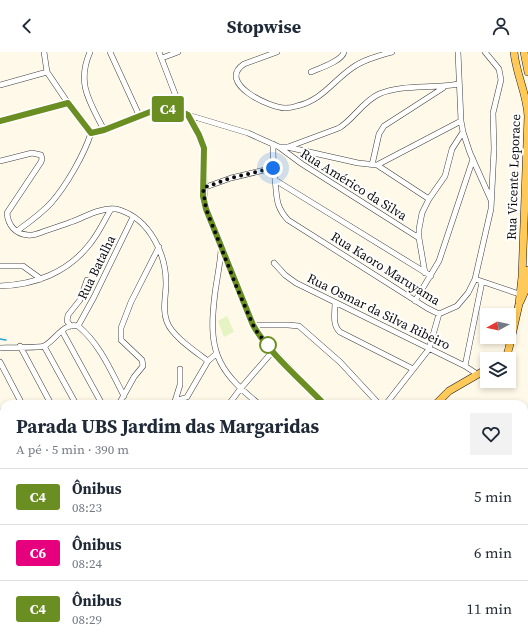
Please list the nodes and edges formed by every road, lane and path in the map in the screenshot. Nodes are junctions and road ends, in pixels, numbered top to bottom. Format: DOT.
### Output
graph roads {
  1 [pos="44,52"];
  2 [pos="90,52"];
  3 [pos="110,52"];
  4 [pos="159,52"];
  5 [pos="178,52"];
  6 [pos="277,52"];
  7 [pos="344,52"];
  8 [pos="392,52"];
  9 [pos="458,52"];
  10 [pos="484,52"];
  11 [pos="514,52"];
  12 [pos="524,52"];
  13 [pos="162,58"];
  14 [pos="47,72"];
  15 [pos="311,72"];
  16 [pos="528,72"];
  17 [pos="458,84"];
  18 [pos="0,85"];
  19 [pos="444,87"];
  20 [pos="428,88"];
  21 [pos="432,95"];
  22 [pos="68,103"];
  23 [pos="182,112"];
  24 [pos="139,115"];
  25 [pos="188,115"];
  26 [pos="0,121"];
  27 [pos="461,121"];
  28 [pos="104,130"];
  29 [pos="463,132"];
  30 [pos="91,133"];
  31 [pos="273,144"];
  32 [pos="527,146"];
  33 [pos="279,147"];
  34 [pos="287,147"];
  35 [pos="473,159"];
  36 [pos="0,161"];
  37 [pos="374,165"];
  38 [pos="273,168"];
  39 [pos="275,180"];
  40 [pos="203,188"];
  41 [pos="429,199"];
  42 [pos="492,201"];
  43 [pos="111,209"];
  44 [pos="133,217"];
  45 [pos="17,231"];
  46 [pos="419,238"];
  47 [pos="159,247"];
  48 [pos="222,249"];
  49 [pos="274,263"];
  50 [pos="0,266"];
  51 [pos="528,270"];
  52 [pos="425,273"];
  53 [pos="431,276"];
  54 [pos="42,279"];
  55 [pos="475,279"];
  56 [pos="87,280"];
  57 [pos="482,282"];
  58 [pos="0,286"];
  59 [pos="524,295"];
  60 [pos="415,301"];
  61 [pos="335,303"];
  62 [pos="439,314"];
  63 [pos="253,325"];
  64 [pos="71,326"];
  65 [pos="78,326"];
  66 [pos="62,331"];
  67 [pos="20,346"];
  68 [pos="44,346"];
  69 [pos="0,348"];
  70 [pos="429,349"];
  71 [pos="273,351"];
  72 [pos="508,352"];
  73 [pos="216,354"];
  74 [pos="0,362"];
  75 [pos="208,362"];
  76 [pos="465,366"];
  77 [pos="180,369"];
  78 [pos="413,369"];
  79 [pos="478,374"];
  80 [pos="241,388"];
  81 [pos="124,396"];
  82 [pos="187,397"];
  83 [pos="20,400"];
  84 [pos="49,400"];
  85 [pos="74,400"];
  86 [pos="100,400"];
  87 [pos="122,400"];
  88 [pos="174,400"];
  89 [pos="179,400"];
  90 [pos="187,400"];
  91 [pos="232,400"];
  92 [pos="255,400"];
  93 [pos="320,400"];
  94 [pos="375,400"];
  95 [pos="389,400"];
  96 [pos="440,400"];
  1 -- 14 [label="street"];
  2 -- 28 [label="street"];
  3 -- 24 [label="street"];
  4 -- 13 [label="street"];
  5 -- 13 [label="street"];
  6 -- 8 [label="street"];
  7 -- 15 [label="street"];
  9 -- 17 [label="street"];
  10 -- 42 [label="street, Rua Kaoro Maruyama"];
  11 -- 32 [label="main road, Rua Vicente Leporace"];
  12 -- 16 [label="main road"];
  13 -- 23 [label="street"];
  14 -- 18 [label="street"];
  14 -- 22 [label="street"];
  17 -- 19 [label="street"];
  17 -- 27 [label="street"];
  19 -- 20 [label="street"];
  19 -- 21 [label="street"];
  20 -- 21 [label="street"];
  20 -- 34 [label="street"];
  21 -- 37 [label="street"];
  22 -- 26 [label="street"];
  22 -- 30 [label="street"];
  23 -- 24 [label="street, Rua Américo da Silva"];
  23 -- 25 [label="street, Rua Américo da Silva"];
  24 -- 28 [label="street, Rua Américo da Silva"];
  25 -- 31 [label="street, Rua Américo da Silva"];
  25 -- 40 [label="street"];
  27 -- 29 [label="street"];
  27 -- 37 [label="street"];
  28 -- 30 [label="street, Rua Américo da Silva"];
  29 -- 35 [label="street"];
  29 -- 41 [label="street"];
  30 -- 45 [label="street"];
  31 -- 33 [label="street, Rua Américo da Silva"];
  31 -- 38 [label="street, Rua Kaoro Maruyama"];
  32 -- 59 [label="main road, Rua Vicente Leporace"];
  33 -- 34 [label="street"];
  33 -- 46 [label="street, Rua Américo da Silva"];
  34 -- 37 [label="street"];
  35 -- 42 [label="street"];
  35 -- 53 [label="street"];
  36 -- 45 [label="street"];
  37 -- 41 [label="street"];
  38 -- 39 [label="street, Rua Kaoro Maruyama"];
  38 -- 40 [label="street"];
  39 -- 52 [label="street"];
  39 -- 60 [label="street, Rua Kaoro Maruyama"];
  40 -- 48 [label="street"];
  41 -- 46 [label="street"];
  42 -- 55 [label="street, Rua Kaoro Maruyama"];
  43 -- 44 [label="street"];
  43 -- 45 [label="street"];
  43 -- 54 [label="street"];
  44 -- 47 [label="street"];
  44 -- 65 [label="street, Rua Batalha"];
  46 -- 52 [label="street"];
  47 -- 75 [label="street"];
  47 -- 81 [label="street"];
  48 -- 63 [label="street"];
  48 -- 73 [label="street"];
  49 -- 61 [label="street, Rua Osmar da Silva Ribeiro"];
  50 -- 54 [label="street"];
  51 -- 59 [label="main road"];
  52 -- 53 [label="street"];
  53 -- 60 [label="street"];
  54 -- 58 [label="street"];
  55 -- 57 [label="street"];
  55 -- 62 [label="street, Rua Kaoro Maruyama"];
  56 -- 64 [label="street"];
  57 -- 59 [label="street"];
  57 -- 76 [label="street"];
  59 -- 72 [label="main road, Rua Vicente Leporace"];
  60 -- 62 [label="street, Rua Kaoro Maruyama"];
  61 -- 70 [label="street, Rua Osmar da Silva Ribeiro"];
  61 -- 78 [label="street"];
  62 -- 70 [label="street"];
  63 -- 71 [label="street"];
  63 -- 94 [label="street"];
  64 -- 65 [label="street"];
  64 -- 66 [label="street"];
  65 -- 81 [label="street"];
  66 -- 68 [label="street"];
  66 -- 86 [label="street"];
  67 -- 68 [label="street"];
  67 -- 69 [label="street"];
  67 -- 84 [label="street"];
  68 -- 85 [label="street"];
  70 -- 76 [label="street, Rua Osmar da Silva Ribeiro"];
  70 -- 78 [label="street"];
  71 -- 80 [label="street"];
  71 -- 93 [label="street"];
  73 -- 75 [label="street"];
  73 -- 80 [label="street"];
  74 -- 83 [label="street"];
  75 -- 82 [label="street"];
  76 -- 79 [label="street, Rua Osmar da Silva Ribeiro"];
  77 -- 88 [label="street"];
  78 -- 95 [label="street"];
  79 -- 96 [label="main road"];
  80 -- 91 [label="street"];
  80 -- 92 [label="street"];
  81 -- 87 [label="street"];
  82 -- 89 [label="street"];
  82 -- 90 [label="street"];
}
